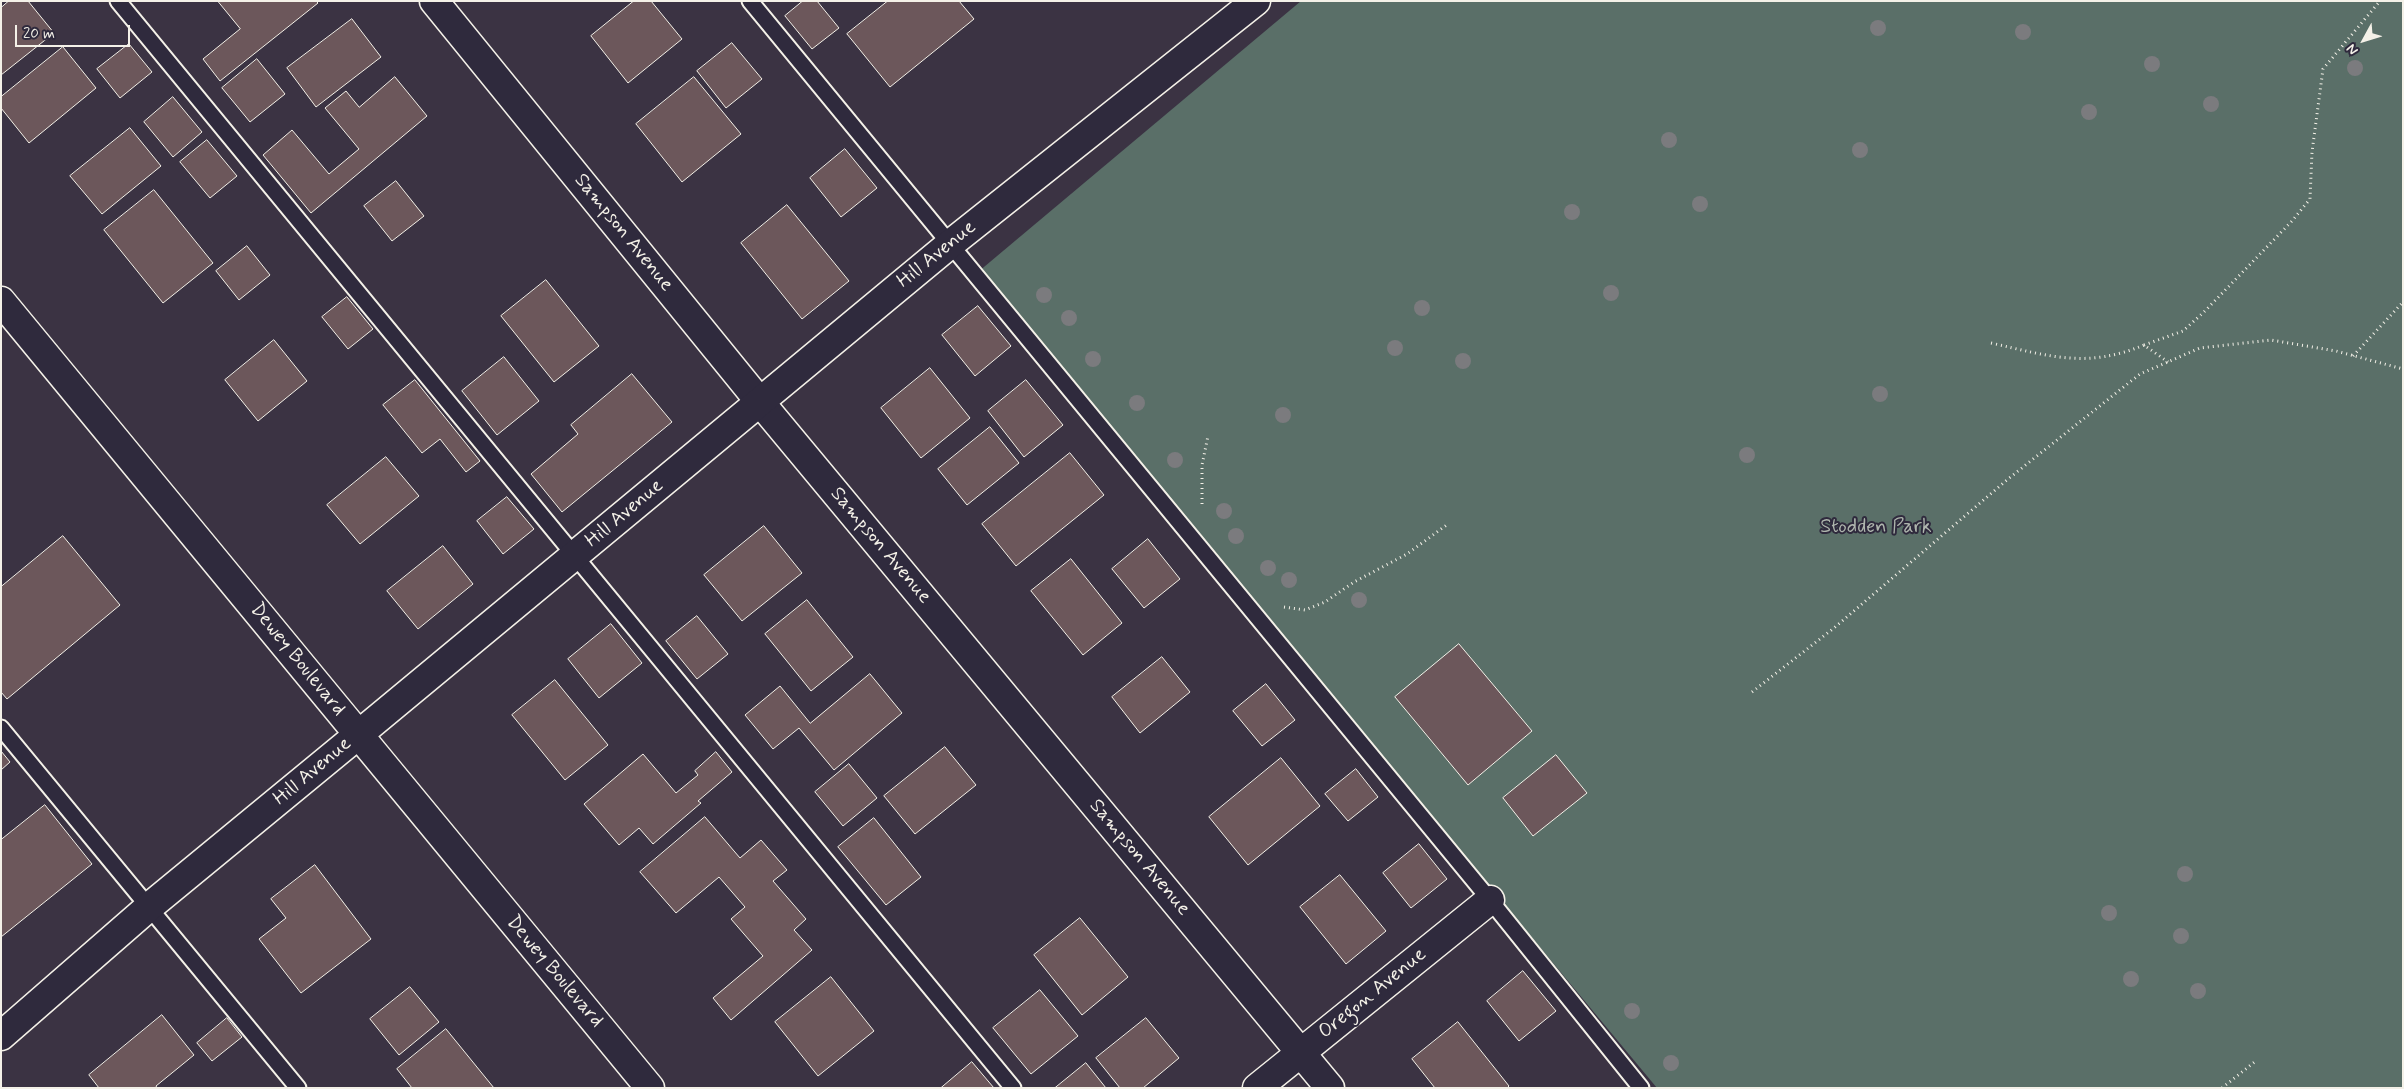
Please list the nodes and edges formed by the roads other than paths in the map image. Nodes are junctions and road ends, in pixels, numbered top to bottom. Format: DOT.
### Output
graph roads {
  1 [pos="118,1"];
  2 [pos="434,1"];
  3 [pos="1256,1"];
  4 [pos="758,4"];
  5 [pos="949,244"];
  6 [pos="1,301"];
  7 [pos="760,402"];
  8 [pos="574,557"];
  9 [pos="1,728"];
  10 [pos="358,735"];
  11 [pos="1490,900"];
  12 [pos="149,907"];
  13 [pos="1,1036"];
  14 [pos="1301,1052"];
  15 [pos="298,1088"];
  16 [pos="650,1088"];
  17 [pos="1013,1088"];
  18 [pos="1257,1088"];
  19 [pos="1330,1088"];
  20 [pos="1641,1088"];
  1 -- 8 [label="lane"];
  2 -- 7 [label="street, Sampson Avenue"];
  3 -- 5 [label="street, Hill Avenue"];
  4 -- 5 [label="lane"];
  5 -- 7 [label="street, Hill Avenue"];
  5 -- 11 [label="lane"];
  6 -- 10 [label="street, Dewey Boulevard"];
  7 -- 8 [label="street, Hill Avenue"];
  7 -- 14 [label="street, Sampson Avenue"];
  8 -- 10 [label="street, Hill Avenue"];
  8 -- 17 [label="lane"];
  9 -- 12 [label="lane"];
  10 -- 12 [label="street, Hill Avenue"];
  10 -- 16 [label="street, Dewey Boulevard"];
  11 -- 14 [label="street, Oregon Avenue"];
  11 -- 20 [label="lane"];
  12 -- 13 [label="street, Hill Avenue"];
  12 -- 15 [label="lane"];
  14 -- 18 [label="street, Oregon Avenue"];
  14 -- 19 [label="street, Sampson Avenue"];
}
